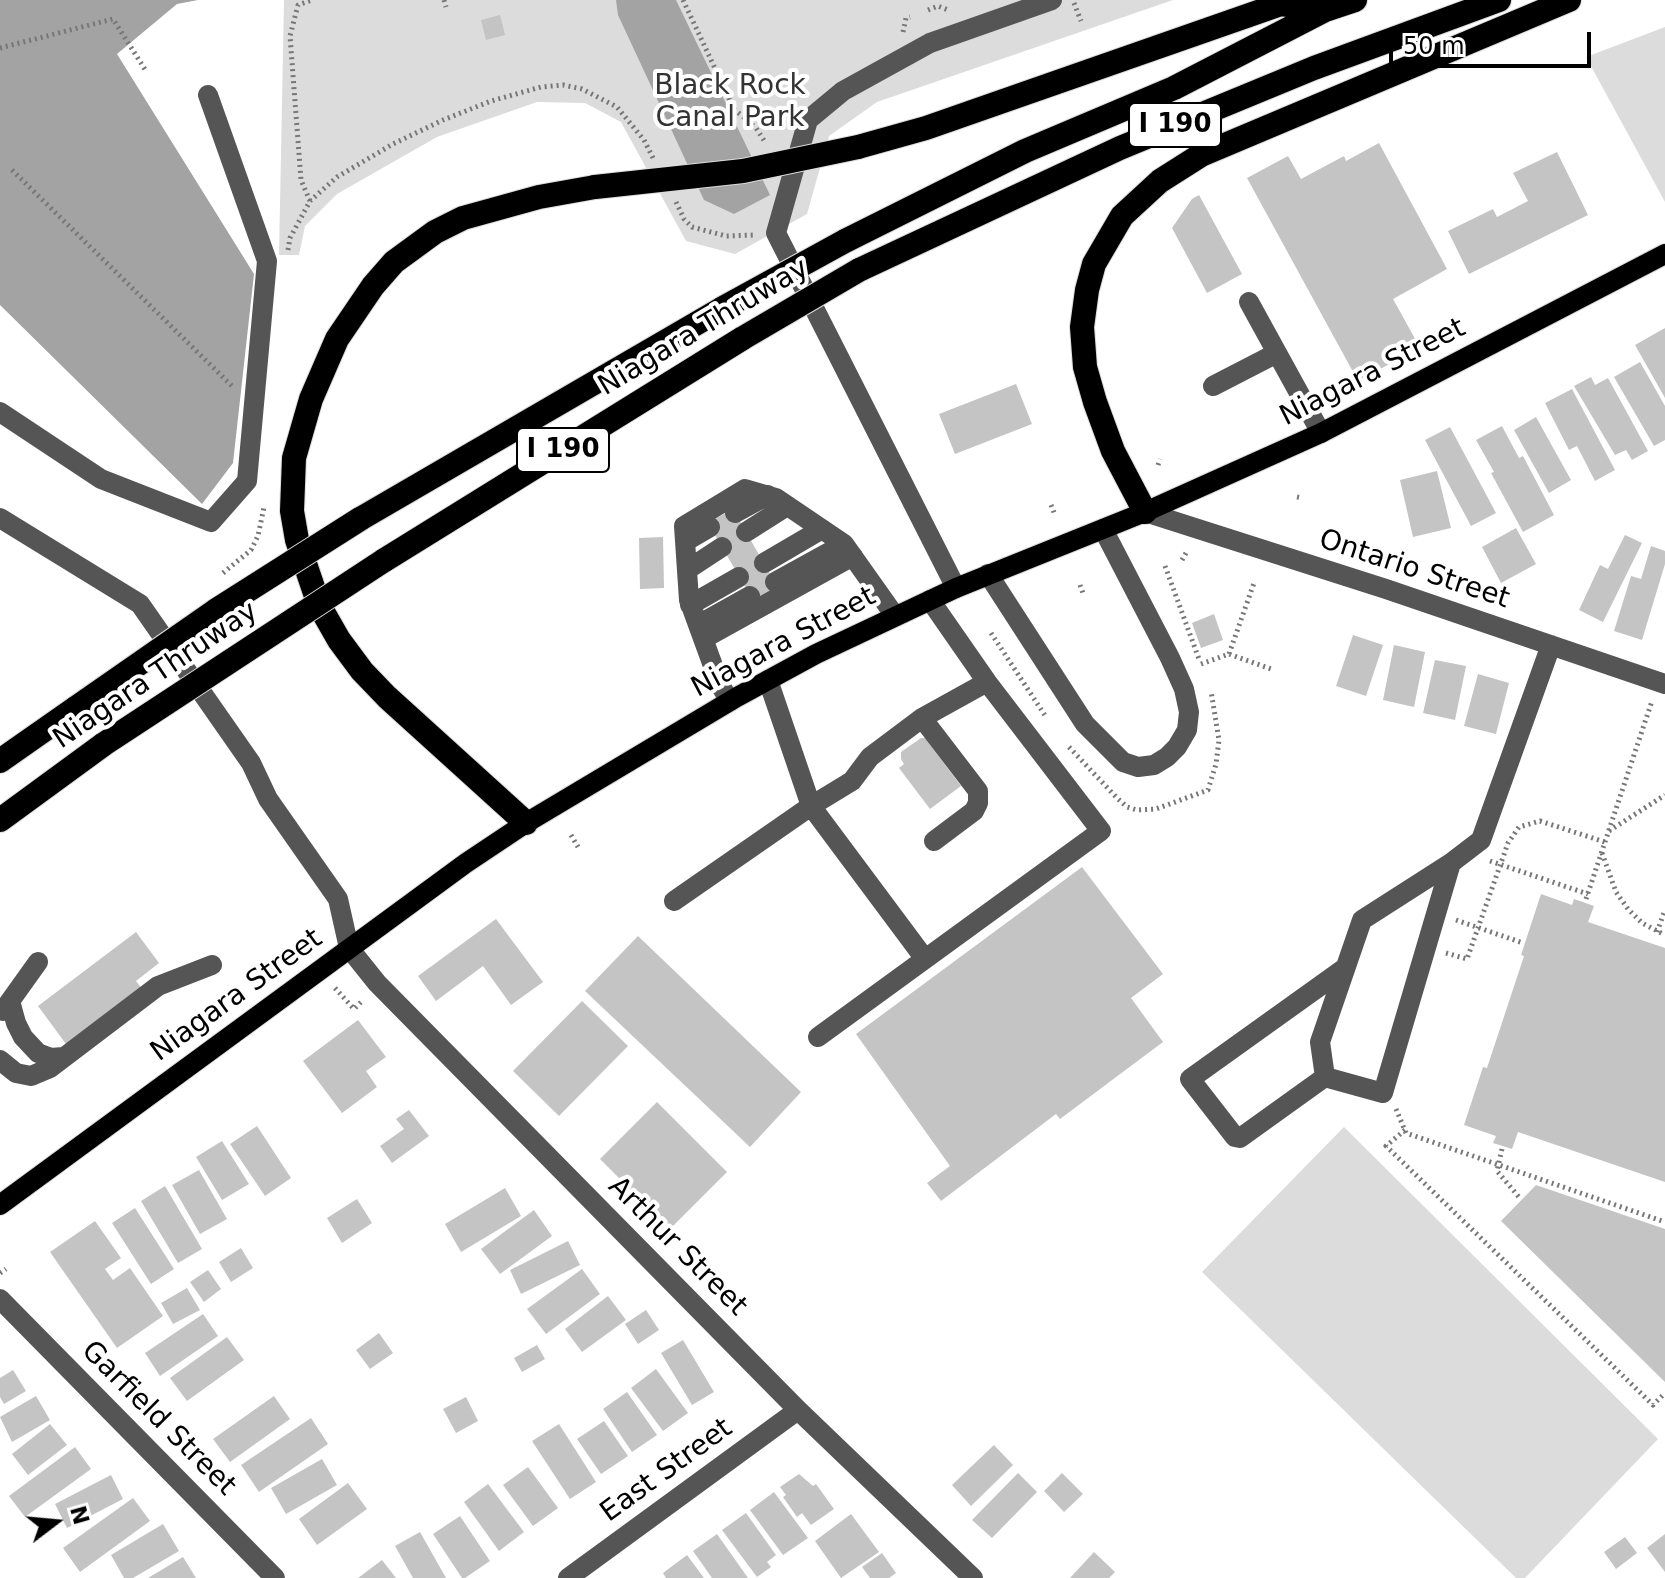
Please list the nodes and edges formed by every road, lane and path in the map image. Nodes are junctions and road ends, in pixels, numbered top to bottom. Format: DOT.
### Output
graph roads {
  1 [pos="312,0"];
  2 [pos="683,0"];
  3 [pos="1052,0"];
  4 [pos="1355,0"];
  5 [pos="1499,0"];
  6 [pos="1569,0"];
  7 [pos="1074,1"];
  8 [pos="936,3"];
  9 [pos="928,10"];
  10 [pos="1325,10"];
  11 [pos="1081,21"];
  12 [pos="0,48"];
  13 [pos="146,71"];
  14 [pos="208,95"];
  15 [pos="769,147"];
  16 [pos="12,170"];
  17 [pos="310,201"];
  18 [pos="1665,254"];
  19 [pos="1249,302"];
  20 [pos="1277,353"];
  21 [pos="1213,386"];
  22 [pos="245,398"];
  23 [pos="0,412"];
  24 [pos="1321,433"];
  25 [pos="768,495"];
  26 [pos="1051,505"];
  27 [pos="787,506"];
  28 [pos="1145,512"];
  29 [pos="735,513"];
  30 [pos="1055,515"];
  31 [pos="0,518"];
  32 [pos="710,527"];
  33 [pos="822,529"];
  34 [pos="1103,529"];
  35 [pos="746,532"];
  36 [pos="686,541"];
  37 [pos="722,547"];
  38 [pos="848,550"];
  39 [pos="764,563"];
  40 [pos="1165,566"];
  41 [pos="687,570"];
  42 [pos="988,574"];
  43 [pos="739,577"];
  44 [pos="775,582"];
  45 [pos="1254,583"];
  46 [pos="1080,585"];
  47 [pos="956,588"];
  48 [pos="750,596"];
  49 [pos="1084,596"];
  50 [pos="930,600"];
  51 [pos="690,605"];
  52 [pos="895,616"];
  53 [pos="700,632"];
  54 [pos="991,633"];
  55 [pos="1551,645"];
  56 [pos="1229,654"];
  57 [pos="1201,664"];
  58 [pos="1271,669"];
  59 [pos="1205,675"];
  60 [pos="768,680"];
  61 [pos="987,682"];
  62 [pos="1665,684"];
  63 [pos="1209,686"];
  64 [pos="730,701"];
  65 [pos="1650,708"];
  66 [pos="922,718"];
  67 [pos="1051,724"];
  68 [pos="1060,737"];
  69 [pos="0,761"];
  70 [pos="1665,795"];
  71 [pos="811,806"];
  72 [pos="0,820"];
  73 [pos="526,823"];
  74 [pos="1609,831"];
  75 [pos="571,835"];
  76 [pos="934,841"];
  77 [pos="1605,842"];
  78 [pos="578,847"];
  79 [pos="1602,852"];
  80 [pos="1451,863"];
  81 [pos="1498,864"];
  82 [pos="674,901"];
  83 [pos="1665,910"];
  84 [pos="1452,919"];
  85 [pos="1478,928"];
  86 [pos="1657,932"];
  87 [pos="1665,935"];
  88 [pos="1523,943"];
  89 [pos="349,948"];
  90 [pos="1441,951"];
  91 [pos="925,959"];
  92 [pos="38,962"];
  93 [pos="212,965"];
  94 [pos="1345,968"];
  95 [pos="340,995"];
  96 [pos="361,1002"];
  97 [pos="5,1008"];
  98 [pos="818,1037"];
  99 [pos="63,1057"];
  100 [pos="0,1060"];
  101 [pos="1325,1077"];
  102 [pos="1392,1101"];
  103 [pos="1405,1130"];
  104 [pos="1502,1149"];
  105 [pos="1496,1165"];
  106 [pos="1519,1197"];
  107 [pos="0,1205"];
  108 [pos="1665,1222"];
  109 [pos="0,1299"];
  110 [pos="1665,1393"];
  111 [pos="798,1410"];
  112 [pos="275,1578"];
  113 [pos="568,1578"];
  114 [pos="973,1578"];
  1 -- 17 [label="path"];
  2 -- 15 [label="path"];
  3 -- 47 [label="street"];
  4 -- 10 [label="highway, Niagara Thruway / I 190"];
  5 -- 72 [label="highway, Niagara Thruway / I 190, bridge"];
  6 -- 28 [label="highway"];
  7 -- 11 [label="path"];
  8 -- 9 [label="path"];
  10 -- 69 [label="highway, Niagara Thruway / I 190, bridge"];
  10 -- 73 [label="highway, bridge"];
  12 -- 13 [label="path"];
  14 -- 23 [label="street"];
  16 -- 22 [label="path"];
  18 -- 24 [label="main road, Niagara Street"];
  19 -- 20 [label="street"];
  20 -- 21 [label="street"];
  20 -- 24 [label="street"];
  24 -- 28 [label="main road, Niagara Street"];
  25 -- 27 [label="street"];
  25 -- 29 [label="street"];
  25 -- 36 [label="street"];
  26 -- 30 [label="path"];
  27 -- 33 [label="street"];
  27 -- 35 [label="street"];
  28 -- 34 [label="main road, Niagara Street"];
  28 -- 55 [label="street, Ontario Street"];
  31 -- 89 [label="street"];
  32 -- 36 [label="street"];
  33 -- 38 [label="street"];
  33 -- 39 [label="street"];
  34 -- 42 [label="main road, Niagara Street"];
  34 -- 42 [label="street"];
  36 -- 41 [label="street"];
  37 -- 41 [label="street"];
  38 -- 44 [label="street"];
  38 -- 52 [label="street"];
  38 -- 53 [label="street"];
  40 -- 57 [label="path"];
  41 -- 51 [label="street"];
  42 -- 47 [label="main road, Niagara Street"];
  43 -- 51 [label="street"];
  45 -- 56 [label="path"];
  46 -- 49 [label="path"];
  47 -- 50 [label="main road, Niagara Street"];
  48 -- 53 [label="street"];
  50 -- 52 [label="main road, Niagara Street"];
  50 -- 61 [label="street"];
  51 -- 53 [label="street"];
  52 -- 60 [label="main road, Niagara Street"];
  53 -- 64 [label="street"];
  54 -- 67 [label="path"];
  55 -- 62 [label="street, Ontario Street"];
  55 -- 80 [label="street"];
  56 -- 57 [label="path"];
  56 -- 58 [label="path"];
  57 -- 59 [label="path"];
  60 -- 64 [label="main road, Niagara Street"];
  60 -- 71 [label="street"];
  61 -- 66 [label="street"];
  61 -- 91 [label="street"];
  63 -- 68 [label="path"];
  64 -- 73 [label="main road, Niagara Street"];
  65 -- 74 [label="path"];
  66 -- 71 [label="street"];
  66 -- 76 [label="street"];
  70 -- 74 [label="path"];
  71 -- 82 [label="street"];
  71 -- 91 [label="street"];
  73 -- 89 [label="main road, Niagara Street"];
  74 -- 77 [label="path"];
  75 -- 78 [label="path"];
  77 -- 79 [label="path"];
  77 -- 81 [label="path"];
  79 -- 81 [label="path"];
  79 -- 86 [label="path"];
  80 -- 94 [label="street"];
  80 -- 101 [label="street"];
  81 -- 85 [label="path"];
  83 -- 86 [label="path"];
  84 -- 85 [label="path"];
  85 -- 88 [label="path"];
  85 -- 90 [label="path"];
  86 -- 87 [label="path"];
  89 -- 107 [label="main road, Niagara Street"];
  89 -- 111 [label="street, Arthur Street"];
  91 -- 98 [label="street"];
  92 -- 97 [label="street"];
  93 -- 99 [label="street"];
  94 -- 101 [label="street"];
  94 -- 101 [label="street"];
  95 -- 96 [label="path"];
  97 -- 99 [label="street"];
  99 -- 100 [label="street"];
  102 -- 103 [label="path"];
  103 -- 105 [label="path"];
  103 -- 110 [label="path"];
  104 -- 105 [label="path"];
  105 -- 106 [label="path"];
  105 -- 108 [label="path"];
  109 -- 112 [label="street, Garfield Street"];
  111 -- 113 [label="street, East Street"];
  111 -- 114 [label="street, Arthur Street"];
}
